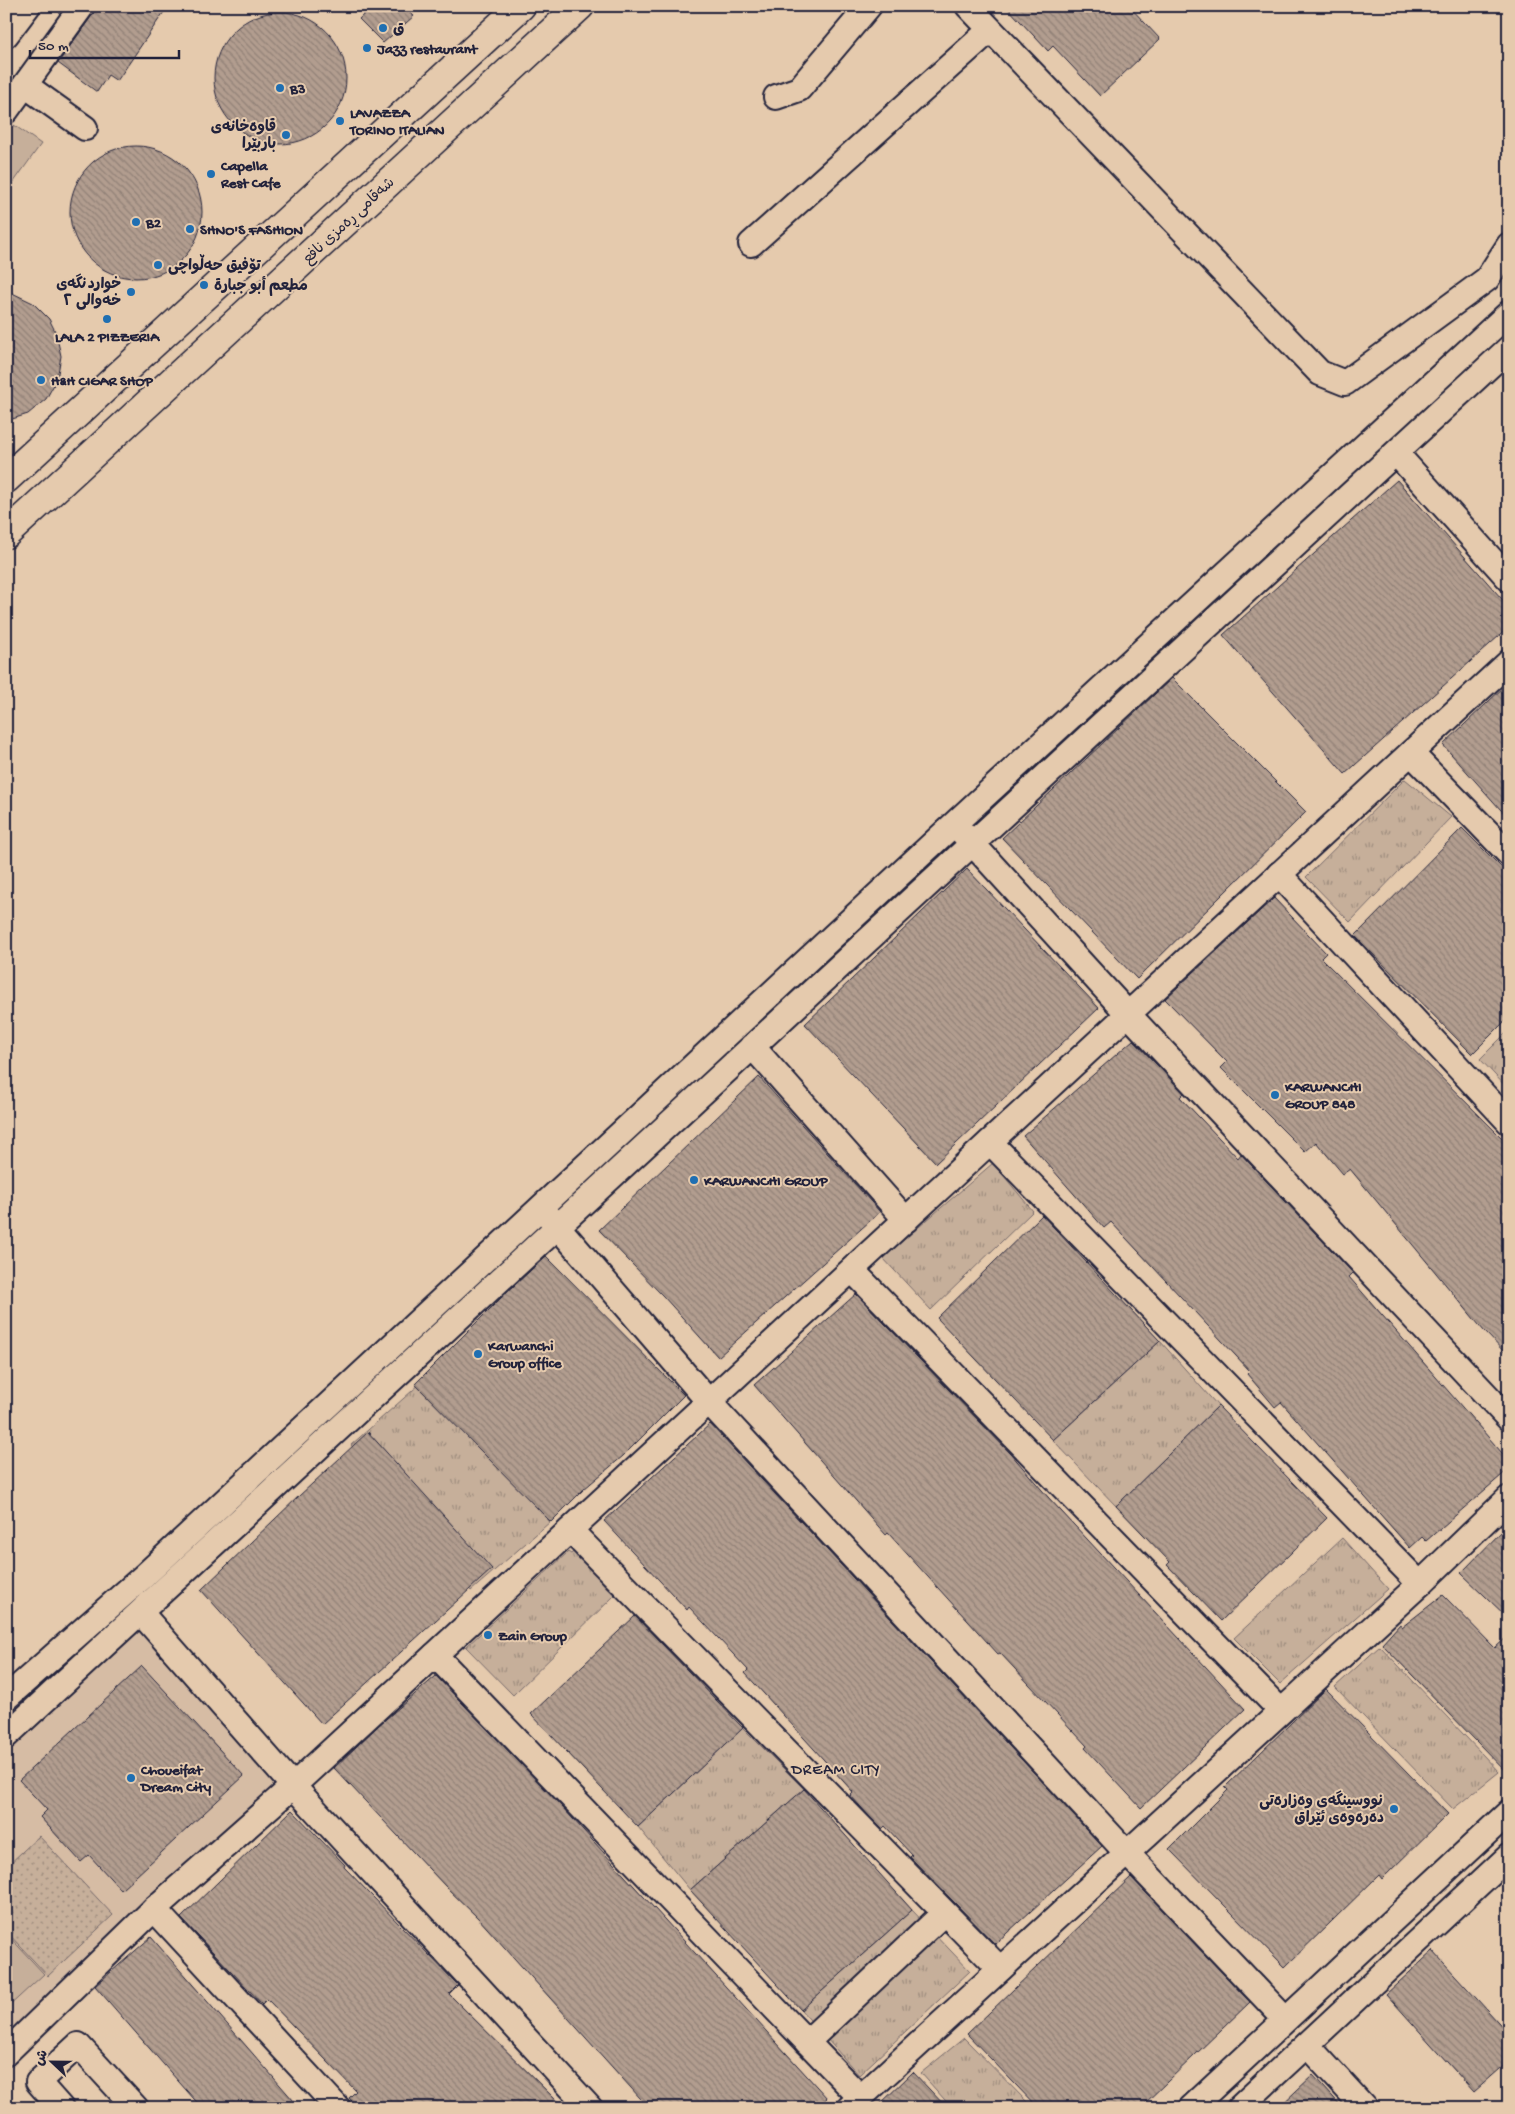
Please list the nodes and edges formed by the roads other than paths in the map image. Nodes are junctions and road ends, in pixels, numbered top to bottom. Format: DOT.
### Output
graph roads {
  1 [pos="28,6"];
  2 [pos="82,6"];
  3 [pos="521,6"];
  4 [pos="580,6"];
  5 [pos="869,6"];
  6 [pos="968,6"];
  7 [pos="990,30"];
  8 [pos="6,35"];
  9 [pos="25,85"];
  10 [pos="776,97"];
  11 [pos="6,111"];
  12 [pos="85,128"];
  13 [pos="751,244"];
  14 [pos="1509,246"];
  15 [pos="1509,313"];
  16 [pos="152,345"];
  17 [pos="1509,348"];
  18 [pos="180,374"];
  19 [pos="1422,394"];
  20 [pos="1440,412"];
  21 [pos="56,433"];
  22 [pos="1396,453"];
  23 [pos="81,466"];
  24 [pos="6,479"];
  25 [pos="6,534"];
  26 [pos="1509,579"];
  27 [pos="1509,662"];
  28 [pos="1410,753"];
  29 [pos="955,824"];
  30 [pos="972,842"];
  31 [pos="1509,854"];
  32 [pos="1279,874"];
  33 [pos="1128,1014"];
  34 [pos="752,1046"];
  35 [pos="1509,1121"];
  36 [pos="990,1142"];
  37 [pos="541,1207"];
  38 [pos="906,1220"];
  39 [pos="557,1226"];
  40 [pos="852,1270"];
  41 [pos="709,1402"];
  42 [pos="315,1418"];
  43 [pos="1509,1419"];
  44 [pos="332,1435"];
  45 [pos="1509,1498"];
  46 [pos="570,1530"];
  47 [pos="1420,1584"];
  48 [pos="140,1613"];
  49 [pos="435,1655"];
  50 [pos="6,1698"];
  51 [pos="1281,1711"];
  52 [pos="6,1736"];
  53 [pos="294,1786"];
  54 [pos="1509,1812"];
  55 [pos="1126,1852"];
  56 [pos="1509,1856"];
  57 [pos="154,1908"];
  58 [pos="944,1913"];
  59 [pos="1000,1969"];
  60 [pos="1321,1986"];
  61 [pos="1343,2011"];
  62 [pos="1285,2019"];
  63 [pos="807,2042"];
  64 [pos="1306,2045"];
  65 [pos="6,2053"];
  66 [pos="1243,2060"];
  67 [pos="1265,2084"];
  68 [pos="854,2102"];
  69 [pos="62,2108"];
  70 [pos="136,2108"];
  71 [pos="338,2108"];
  72 [pos="590,2108"];
  73 [pos="1190,2108"];
  74 [pos="1239,2108"];
  75 [pos="1365,2108"];
  1 -- 8 [label="street"];
  2 -- 9 [label="street"];
  3 -- 16 [label="main road"];
  4 -- 18 [label="main road, شەقامی ڕەمزی نافع"];
  5 -- 10 [label="street"];
  6 -- 7 [label="street"];
  7 -- 13 [label="street"];
  7 -- 14 [label="street"];
  9 -- 11 [label="street"];
  9 -- 12 [label="street"];
  15 -- 19 [label="street"];
  16 -- 18 [label="main road"];
  16 -- 21 [label="main road"];
  17 -- 20 [label="street"];
  18 -- 23 [label="main road, شەقامی ڕەمزی نافع"];
  19 -- 20 [label="street"];
  19 -- 29 [label="street"];
  20 -- 22 [label="street"];
  21 -- 23 [label="main road"];
  21 -- 24 [label="main road"];
  22 -- 26 [label="street"];
  22 -- 30 [label="street"];
  23 -- 25 [label="main road, شەقامی ڕەمزی نافع"];
  27 -- 28 [label="street"];
  28 -- 31 [label="street"];
  28 -- 32 [label="street"];
  29 -- 30 [label="street"];
  29 -- 37 [label="street"];
  30 -- 33 [label="street"];
  30 -- 34 [label="street"];
  32 -- 33 [label="street"];
  32 -- 35 [label="street"];
  33 -- 36 [label="street"];
  33 -- 43 [label="street"];
  34 -- 38 [label="street"];
  34 -- 39 [label="street"];
  36 -- 38 [label="street"];
  36 -- 47 [label="street"];
  37 -- 39 [label="street"];
  37 -- 42 [label="street"];
  38 -- 40 [label="street"];
  39 -- 41 [label="street"];
  39 -- 44 [label="street"];
  40 -- 41 [label="street"];
  40 -- 51 [label="street"];
  41 -- 46 [label="street"];
  41 -- 55 [label="street"];
  42 -- 44 [label="street"];
  42 -- 50 [label="street"];
  44 -- 48 [label="street"];
  45 -- 47 [label="street"];
  46 -- 49 [label="street"];
  46 -- 58 [label="street"];
  47 -- 51 [label="street"];
  48 -- 52 [label="street"];
  48 -- 53 [label="street"];
  49 -- 53 [label="street"];
  49 -- 63 [label="street"];
  51 -- 55 [label="street"];
  53 -- 57 [label="street"];
  53 -- 72 [label="street"];
  54 -- 60 [label="street"];
  55 -- 59 [label="street"];
  55 -- 62 [label="street"];
  56 -- 61 [label="street"];
  57 -- 65 [label="street"];
  57 -- 71 [label="street"];
  58 -- 59 [label="street"];
  58 -- 63 [label="street"];
  59 -- 68 [label="street"];
  60 -- 61 [label="street"];
  60 -- 62 [label="street"];
  61 -- 64 [label="street"];
  62 -- 66 [label="street"];
  63 -- 68 [label="street"];
  64 -- 67 [label="street"];
  64 -- 75 [label="street"];
  66 -- 67 [label="street"];
  66 -- 73 [label="street"];
  67 -- 74 [label="street"];
  69 -- 70 [label="street"];
}
